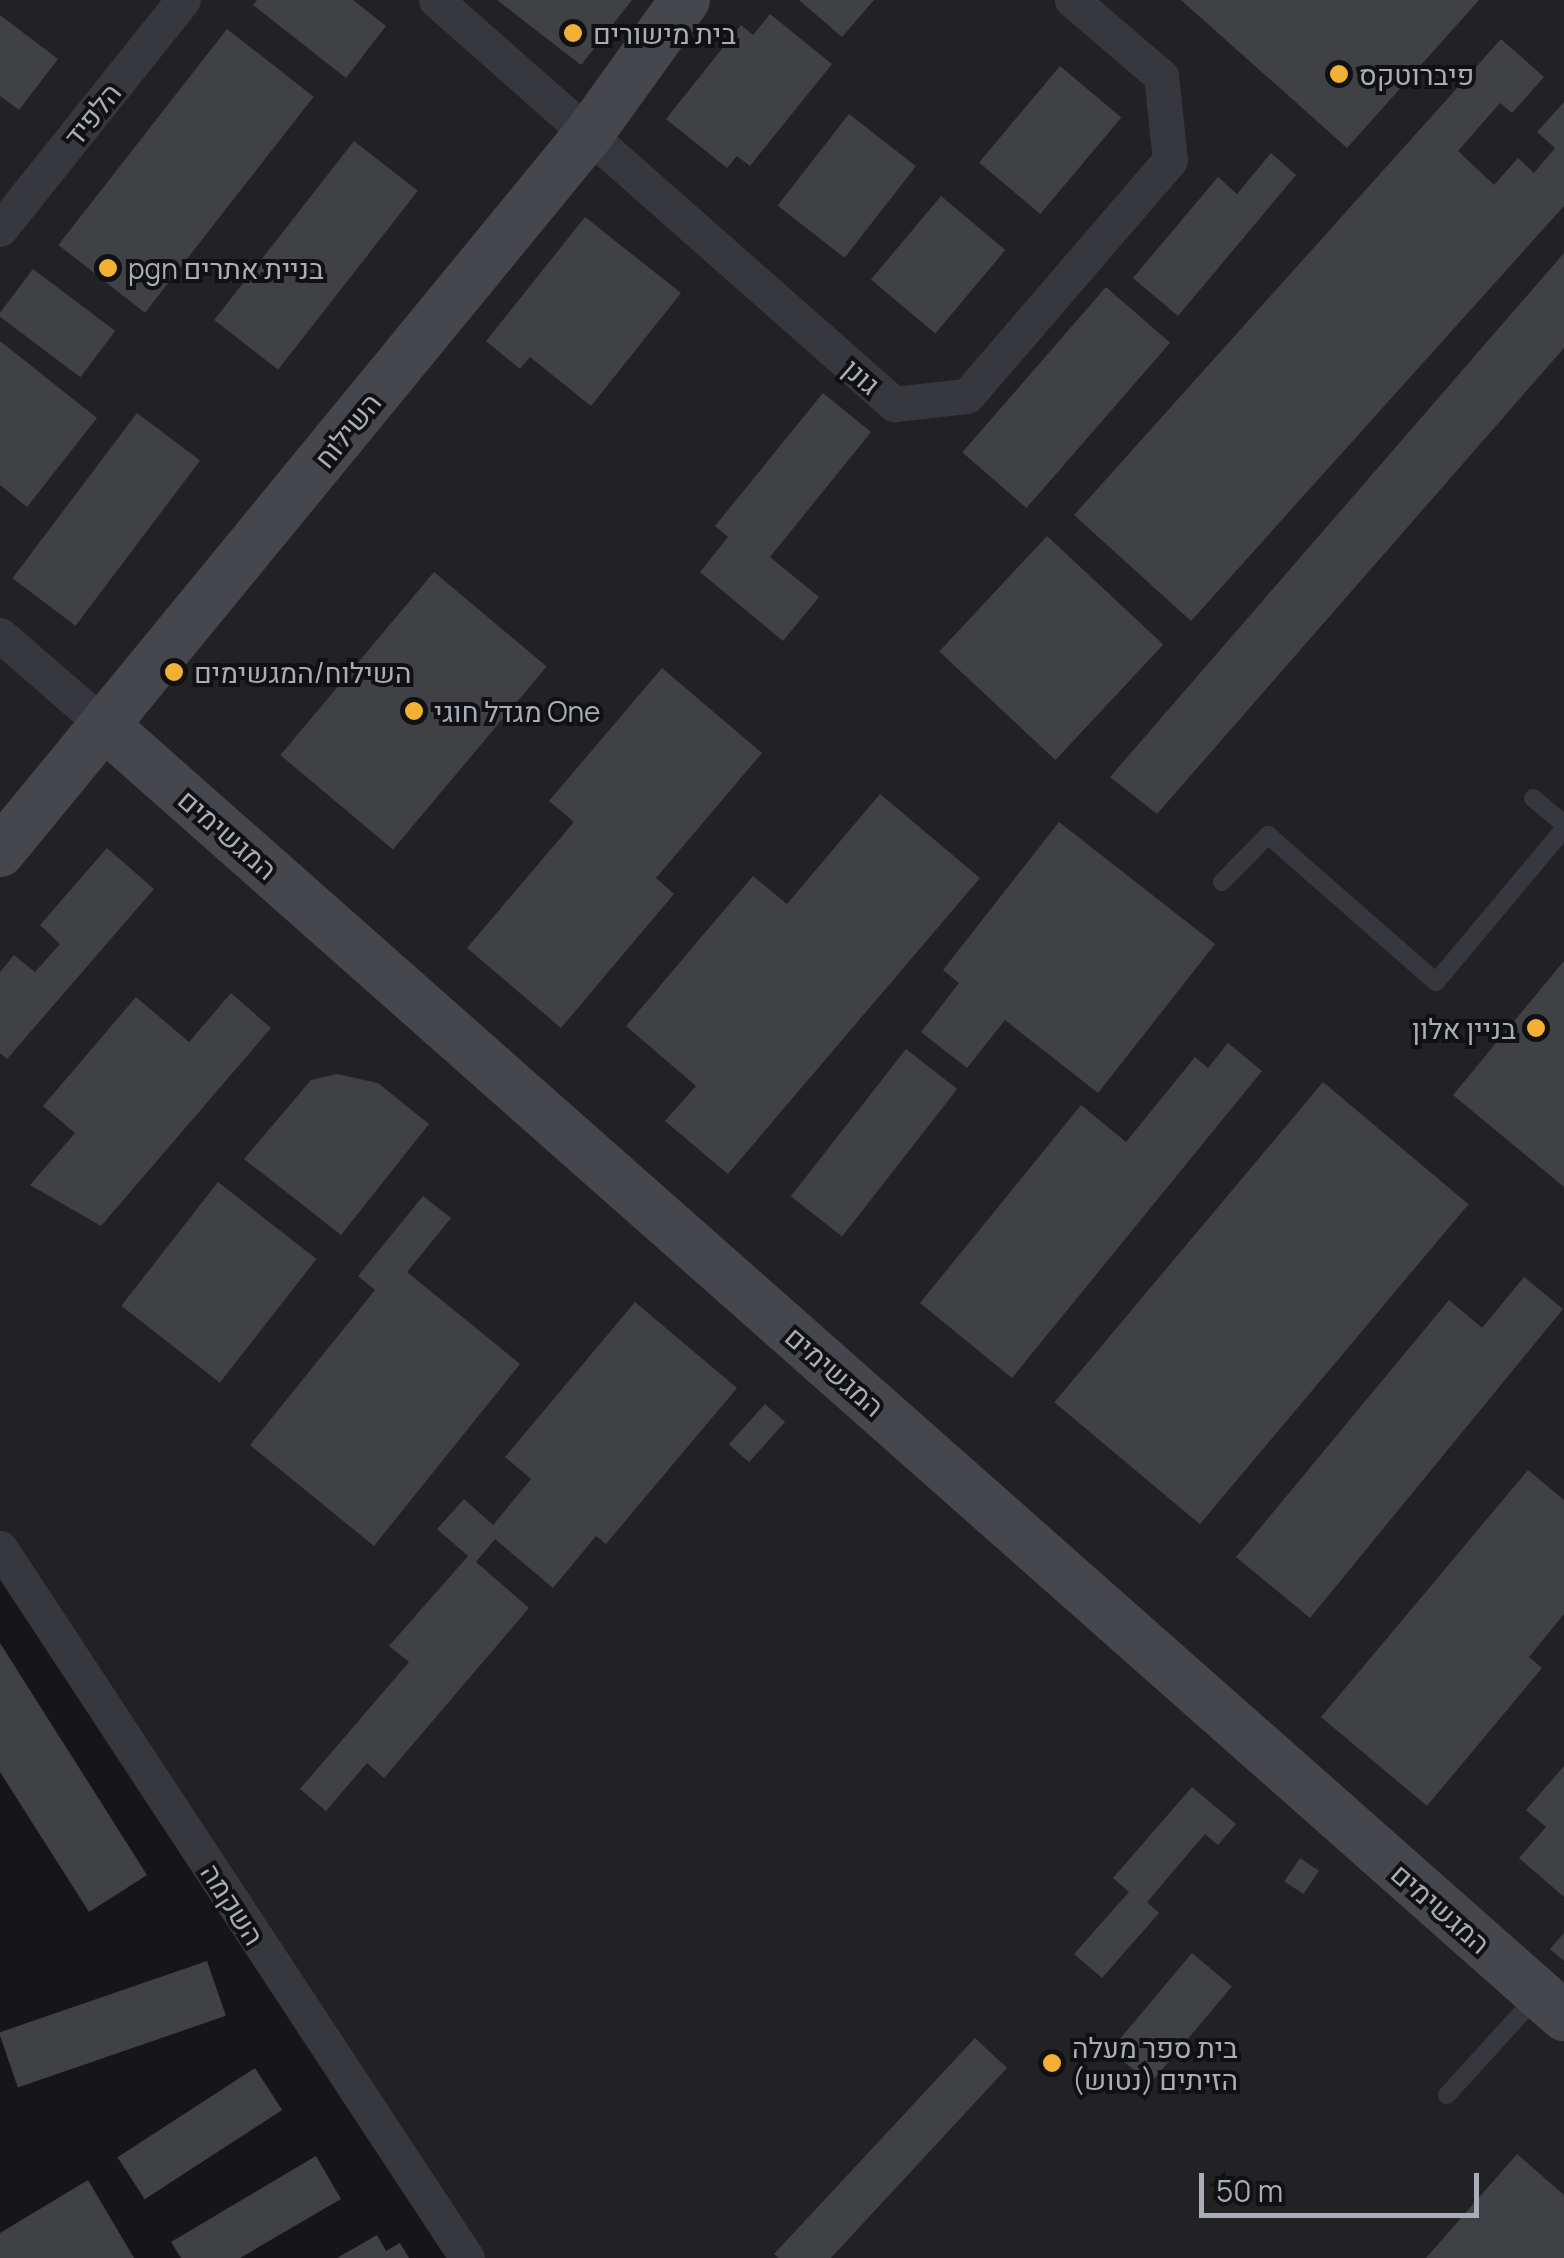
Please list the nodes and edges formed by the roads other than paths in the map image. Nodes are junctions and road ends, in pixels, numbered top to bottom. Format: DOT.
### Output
graph roads {
  1 [pos="183,0"];
  2 [pos="436,0"];
  3 [pos="685,0"];
  4 [pos="1072,0"];
  5 [pos="588,135"];
  6 [pos="0,229"];
  7 [pos="0,635"];
  8 [pos="105,726"];
  9 [pos="1533,798"];
  10 [pos="1564,826"];
  11 [pos="0,852"];
  12 [pos="1222,882"];
  13 [pos="0,1548"];
  14 [pos="1551,2005"];
  15 [pos="1447,2095"];
  16 [pos="467,2258"];
  1 -- 6 [label="street, הלפיד"];
  2 -- 5 [label="street, גונן"];
  3 -- 5 [label="street, השילוח"];
  4 -- 5 [label="street, גונן"];
  5 -- 8 [label="street, השילוח"];
  7 -- 8 [label="street"];
  8 -- 11 [label="street, השילוח"];
  8 -- 14 [label="street, המגשימים"];
  9 -- 10 [label="lane"];
  10 -- 12 [label="lane"];
  13 -- 16 [label="street, השקמה"];
  14 -- 15 [label="lane"];
}
